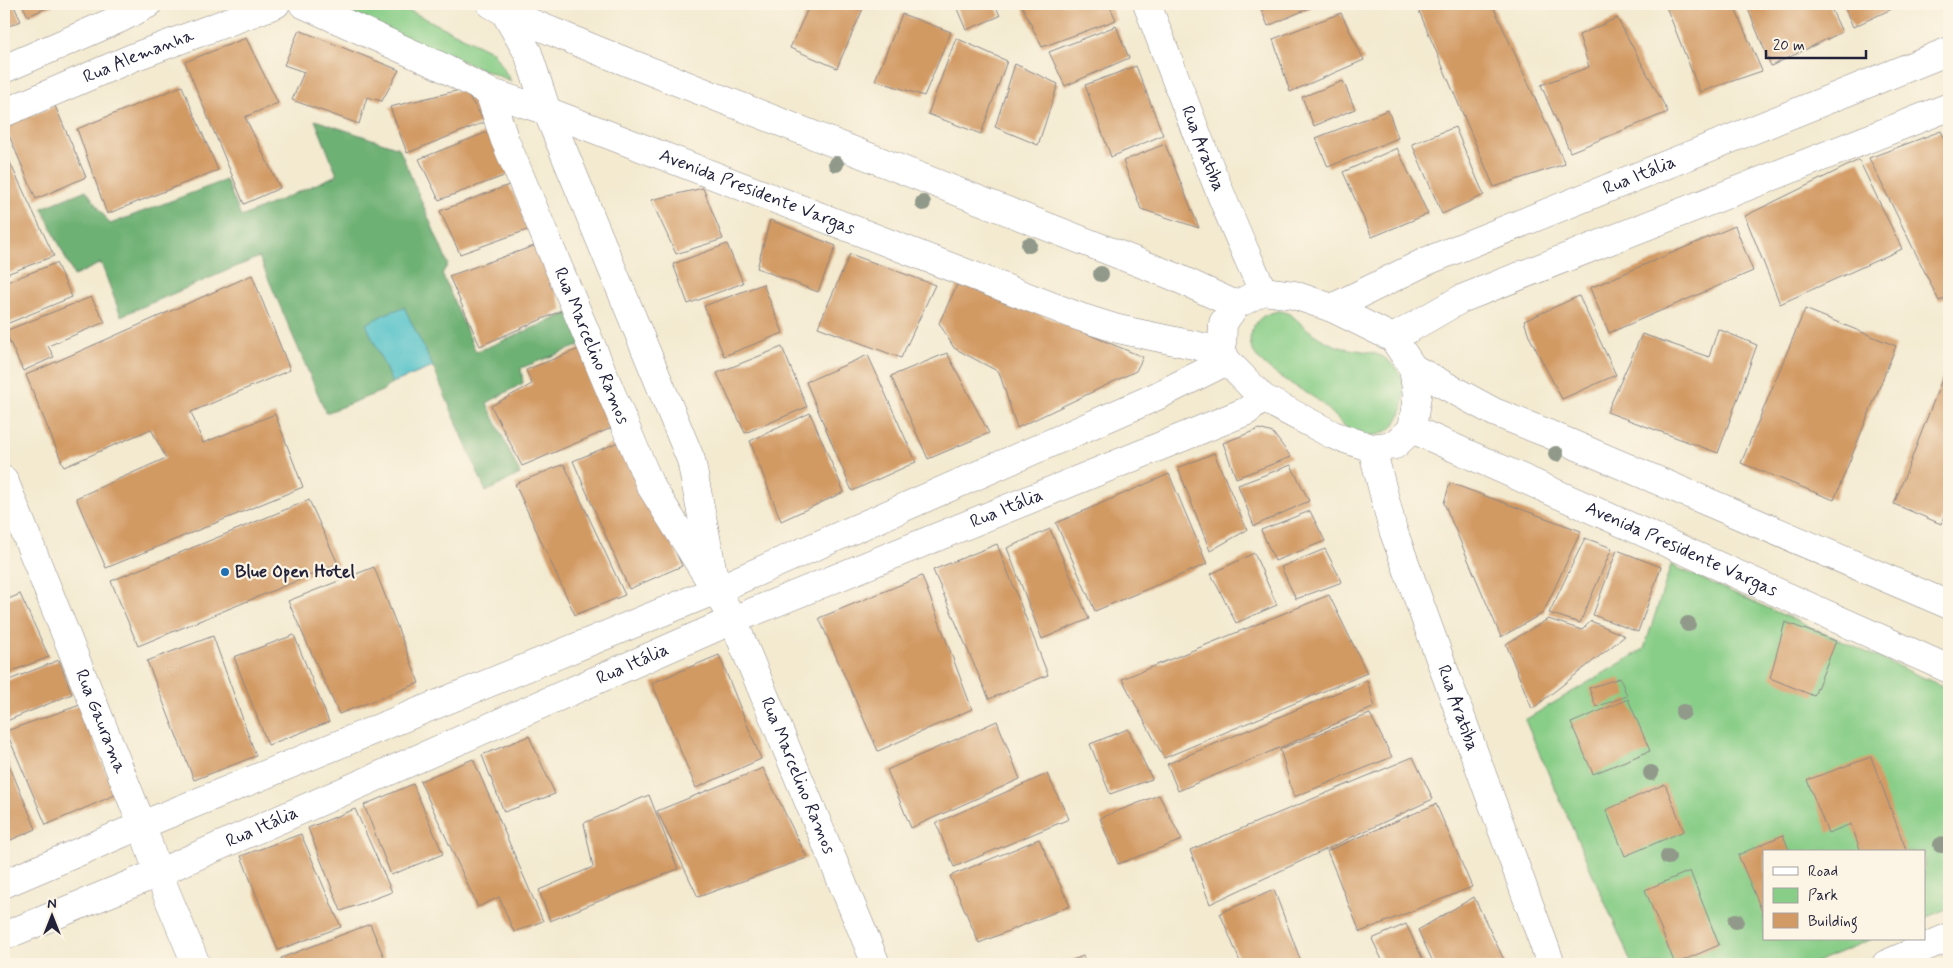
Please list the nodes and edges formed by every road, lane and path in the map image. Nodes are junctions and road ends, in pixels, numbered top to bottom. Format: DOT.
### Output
graph roads {
  1 [pos="148,4"];
  2 [pos="276,4"];
  3 [pos="303,4"];
  4 [pos="1147,4"];
  5 [pos="499,6"];
  6 [pos="1949,51"];
  7 [pos="4,68"];
  8 [pos="489,92"];
  9 [pos="1949,107"];
  10 [pos="547,111"];
  11 [pos="4,113"];
  12 [pos="1263,291"];
  13 [pos="1236,305"];
  14 [pos="1332,308"];
  15 [pos="1393,338"];
  16 [pos="1224,356"];
  17 [pos="1413,368"];
  18 [pos="1263,398"];
  19 [pos="1412,429"];
  20 [pos="1372,448"];
  21 [pos="4,480"];
  22 [pos="716,590"];
  23 [pos="1949,605"];
  24 [pos="733,620"];
  25 [pos="1949,669"];
  26 [pos="142,825"];
  27 [pos="158,873"];
  28 [pos="4,884"];
  29 [pos="4,936"];
  30 [pos="1949,938"];
  31 [pos="196,964"];
  32 [pos="876,964"];
  33 [pos="1550,964"];
  34 [pos="1886,964"];
  1 -- 7 [label="main road"];
  2 -- 11 [label="main road, Rua Alemanha"];
  3 -- 8 [label="main road, Avenida Presidente Vargas"];
  4 -- 12 [label="main road, Rua Aratiba"];
  5 -- 10 [label="main road, Rua Marcelino Ramos"];
  5 -- 13 [label="main road"];
  6 -- 14 [label="main road, Rua Itália"];
  8 -- 10 [label="main road, Avenida Presidente Vargas"];
  8 -- 22 [label="main road, Rua Marcelino Ramos"];
  9 -- 15 [label="main road"];
  10 -- 16 [label="main road, Avenida Presidente Vargas"];
  10 -- 22 [label="main road, Rua Marcelino Ramos"];
  12 -- 13 [label="main road"];
  12 -- 14 [label="main road"];
  13 -- 16 [label="main road"];
  14 -- 15 [label="main road"];
  15 -- 17 [label="main road"];
  16 -- 18 [label="main road"];
  16 -- 22 [label="main road, Rua Itália"];
  17 -- 19 [label="main road"];
  17 -- 23 [label="main road"];
  18 -- 20 [label="main road"];
  18 -- 24 [label="main road, Rua Itália"];
  19 -- 20 [label="main road"];
  19 -- 25 [label="main road, Avenida Presidente Vargas"];
  20 -- 33 [label="main road, Rua Aratiba"];
  21 -- 26 [label="main road, Rua Gaurama"];
  22 -- 24 [label="main road, Rua Marcelino Ramos"];
  22 -- 26 [label="main road, Rua Itália"];
  24 -- 27 [label="main road, Rua Itália"];
  24 -- 32 [label="main road, Rua Marcelino Ramos"];
  26 -- 27 [label="main road, Rua Gaurama"];
  26 -- 28 [label="main road, Rua Itália"];
  27 -- 29 [label="main road, Rua Itália"];
  27 -- 31 [label="main road, Rua Gaurama"];
  30 -- 34 [label="main road"];
}
